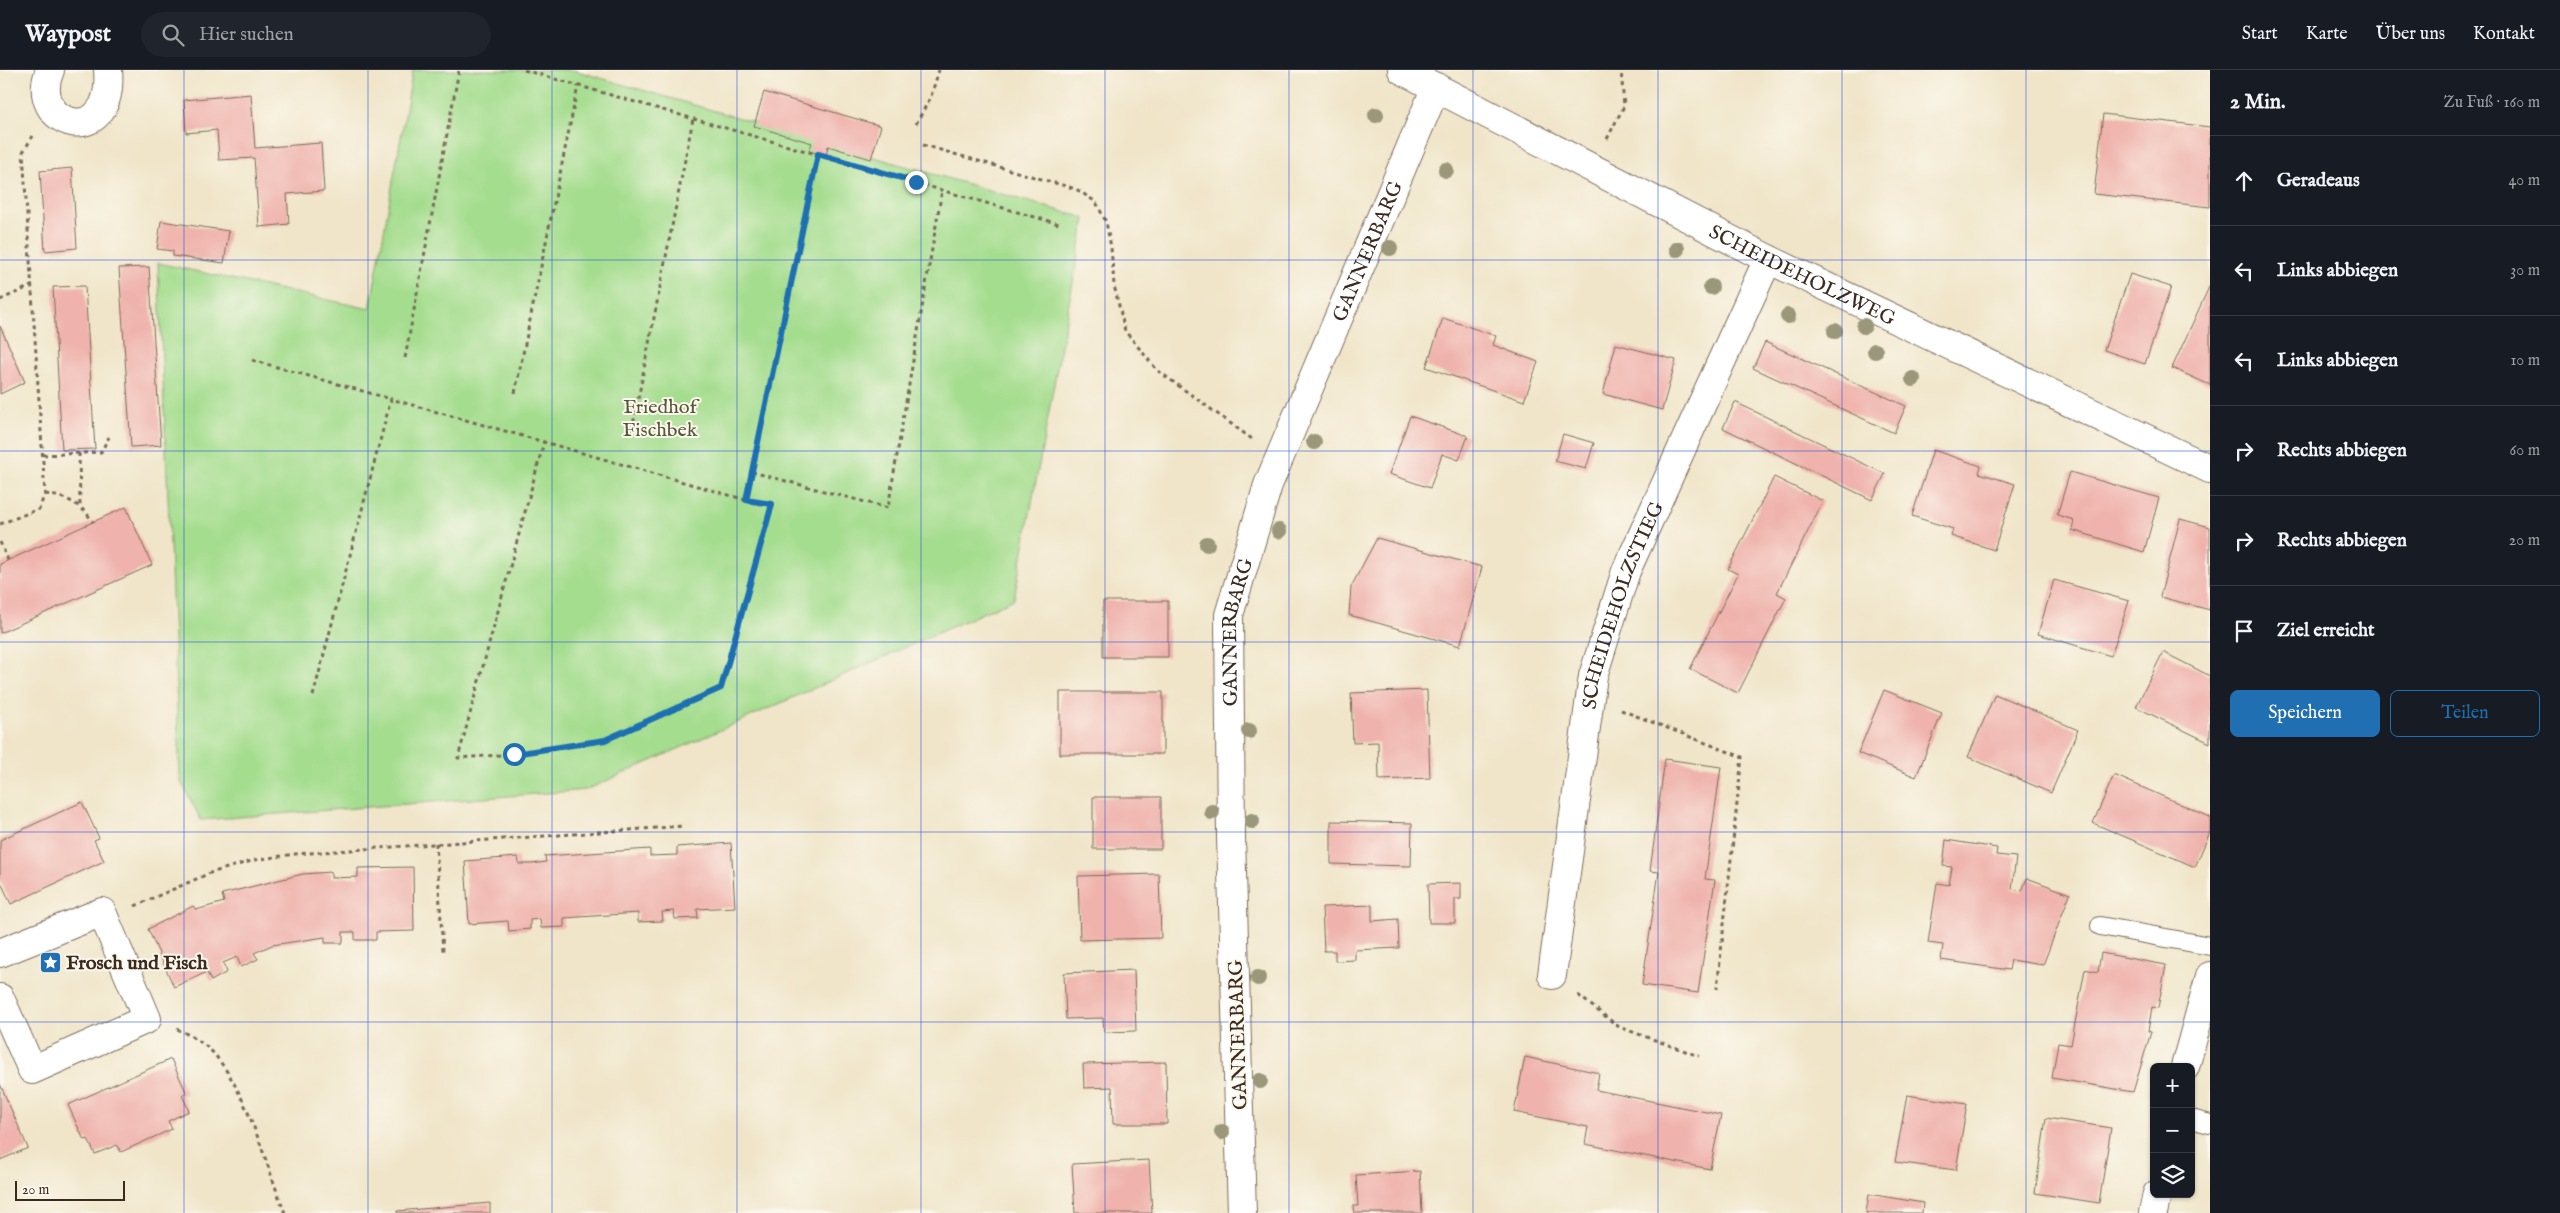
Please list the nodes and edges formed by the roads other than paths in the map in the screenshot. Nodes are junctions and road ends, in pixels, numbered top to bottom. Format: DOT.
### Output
graph roads {
  1 [pos="50,70"];
  2 [pos="108,70"];
  3 [pos="1402,70"];
  4 [pos="1436,88"];
  5 [pos="1768,259"];
  6 [pos="2210,470"];
  7 [pos="2100,926"];
  8 [pos="2210,946"];
  9 [pos="0,953"];
  10 [pos="1552,975"];
  11 [pos="2210,976"];
  12 [pos="0,998"];
  13 [pos="2186,1063"];
  14 [pos="2195,1120"];
  15 [pos="2210,1124"];
  16 [pos="2157,1198"];
  17 [pos="1242,1213"];
  18 [pos="2153,1213"];
  1 -- 2 [label="street"];
  3 -- 4 [label="street, SCHEIDEHOLZWEG"];
  4 -- 5 [label="street, SCHEIDEHOLZWEG"];
  4 -- 17 [label="street, GANNERBARG"];
  5 -- 6 [label="street, SCHEIDEHOLZWEG"];
  5 -- 10 [label="street, SCHEIDEHOLZSTIEG"];
  7 -- 8 [label="lane"];
  9 -- 12 [label="street"];
  11 -- 13 [label="street"];
  14 -- 15 [label="lane"];
  16 -- 18 [label="street"];
}
